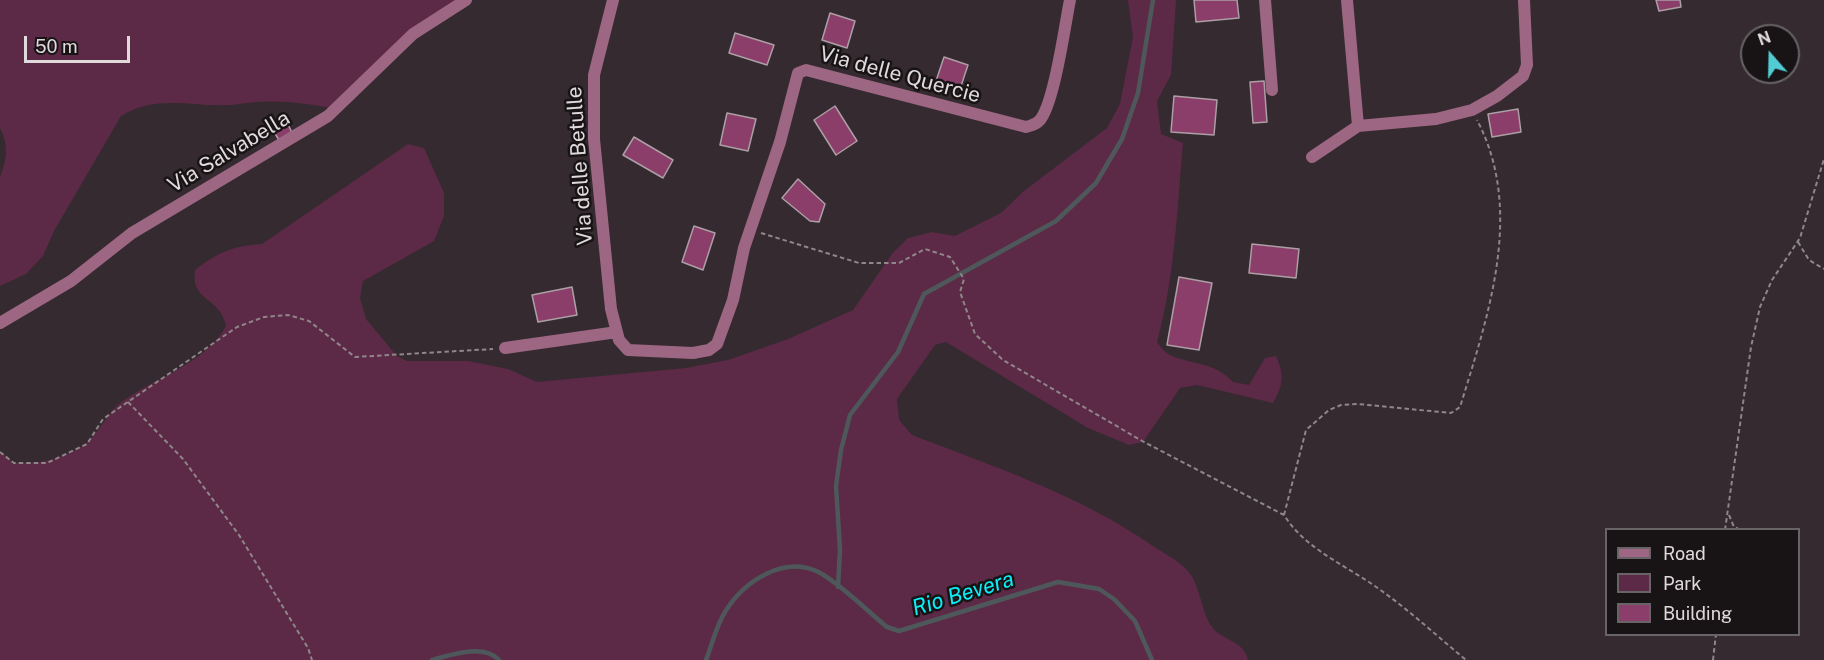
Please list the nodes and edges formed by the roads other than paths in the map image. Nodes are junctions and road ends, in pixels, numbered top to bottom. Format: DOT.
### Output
graph roads {
  1 [pos="466,0"];
  2 [pos="613,0"];
  3 [pos="1070,0"];
  4 [pos="1265,0"];
  5 [pos="1347,0"];
  6 [pos="1524,0"];
  7 [pos="1272,90"];
  8 [pos="1358,126"];
  9 [pos="1312,157"];
  10 [pos="0,323"];
  11 [pos="617,332"];
  12 [pos="505,348"];
  1 -- 10 [label="street, Via Salvabella"];
  2 -- 11 [label="street, Via delle Betulle"];
  3 -- 11 [label="street, Via delle Quercie"];
  4 -- 7 [label="street"];
  5 -- 8 [label="street"];
  6 -- 8 [label="street"];
  8 -- 9 [label="street"];
  11 -- 12 [label="street"];
}
